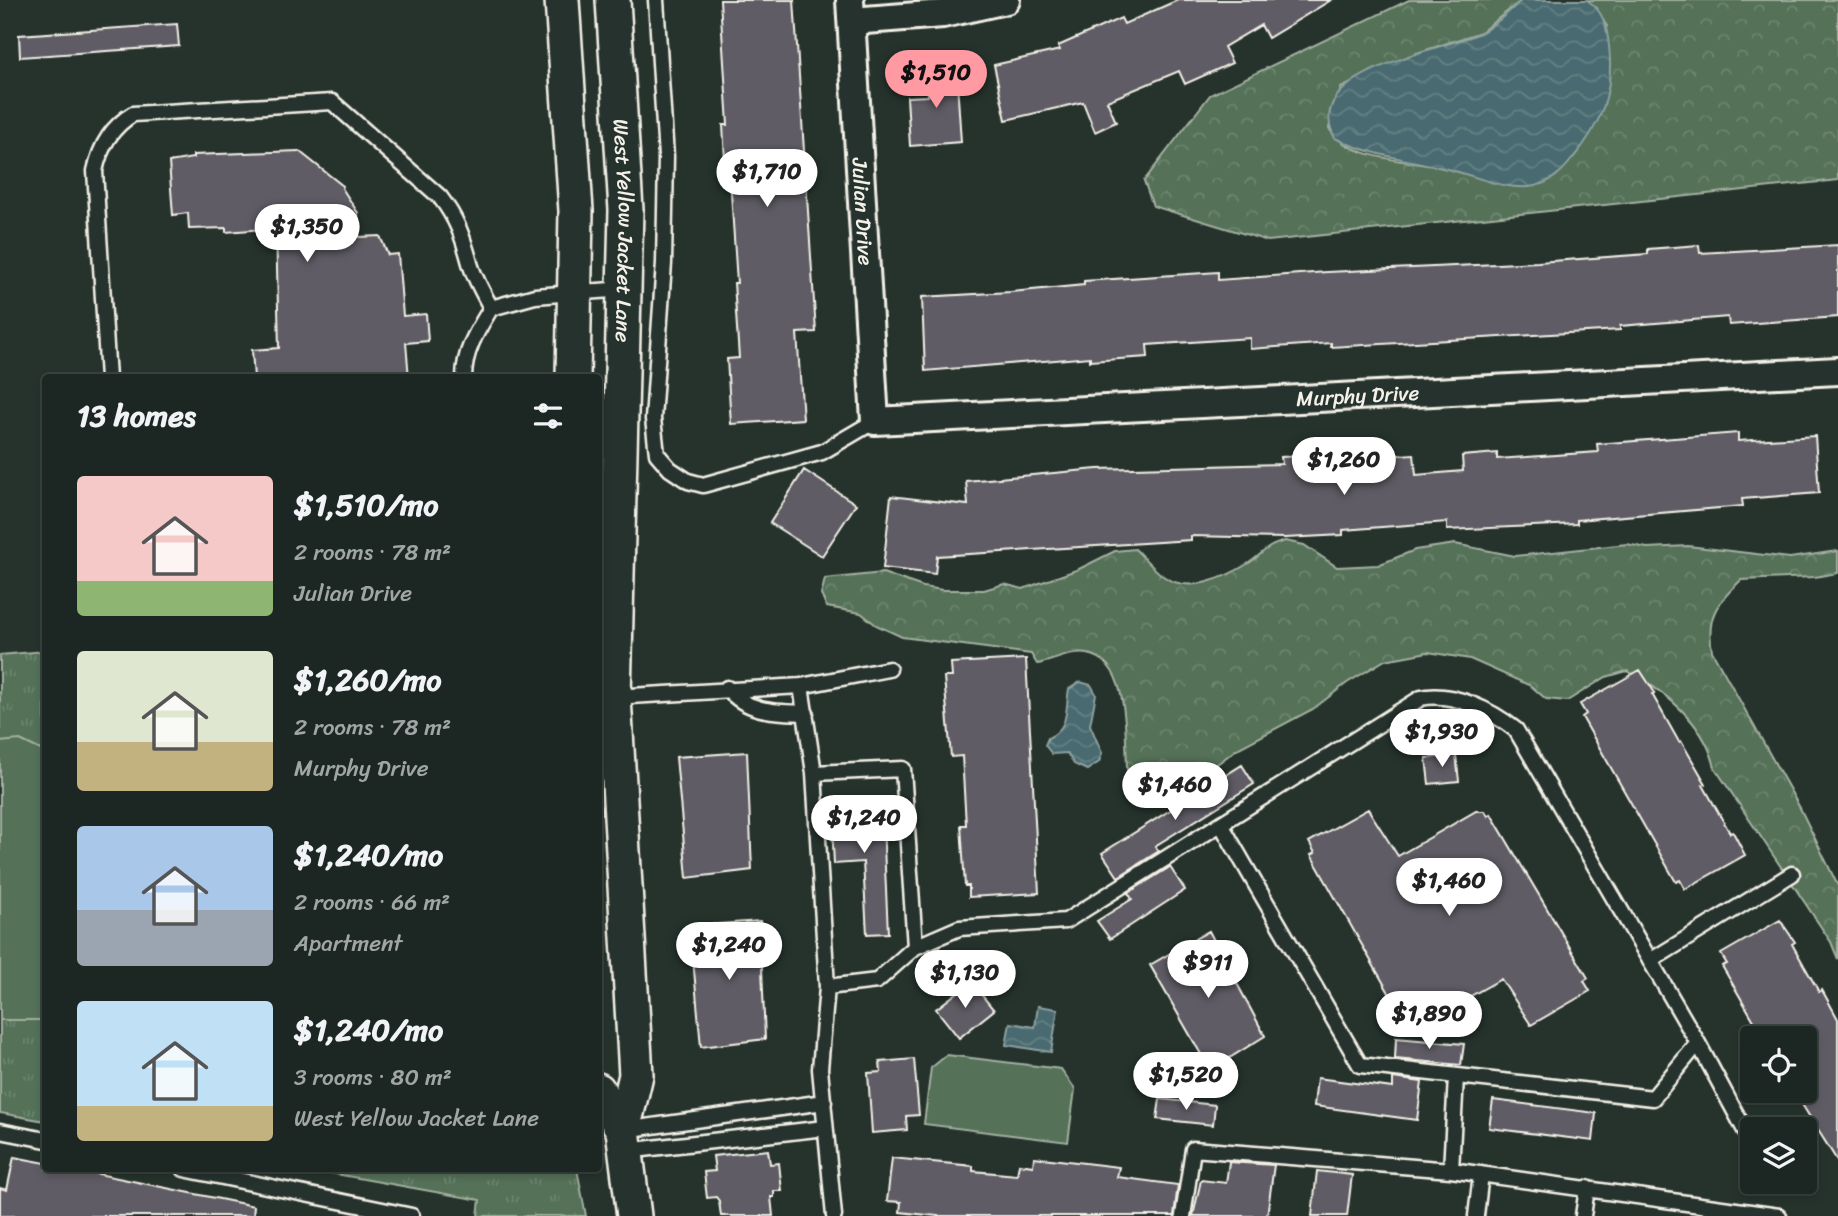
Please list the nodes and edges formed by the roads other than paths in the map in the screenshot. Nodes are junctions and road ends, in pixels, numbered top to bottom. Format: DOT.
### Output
graph roads {
  1 [pos="562,0"];
  2 [pos="612,0"];
  3 [pos="656,0"];
  4 [pos="1006,0"];
  5 [pos="851,10"];
  6 [pos="624,289"];
  7 [pos="575,291"];
  8 [pos="491,309"];
  9 [pos="1838,371"];
  10 [pos="108,374"];
  11 [pos="464,374"];
  12 [pos="573,374"];
  13 [pos="875,421"];
  14 [pos="889,669"];
  15 [pos="801,686"];
  16 [pos="727,688"];
  17 [pos="606,695"];
  18 [pos="806,713"];
  19 [pos="814,773"];
  20 [pos="1222,826"];
  21 [pos="1792,874"];
  22 [pos="915,947"];
  23 [pos="1650,961"];
  24 [pos="827,987"];
  25 [pos="1698,1043"];
  26 [pos="1456,1077"];
  27 [pos="602,1098"];
  28 [pos="824,1102"];
  29 [pos="1740,1121"];
  30 [pos="825,1128"];
  31 [pos="0,1131"];
  32 [pos="42,1139"];
  33 [pos="624,1140"];
  34 [pos="1451,1170"];
  35 [pos="199,1172"];
  36 [pos="1481,1174"];
  37 [pos="1587,1188"];
  38 [pos="412,1216"];
  39 [pos="634,1216"];
  40 [pos="834,1216"];
  41 [pos="1183,1216"];
  42 [pos="1476,1216"];
  43 [pos="1583,1216"];
  44 [pos="1779,1216"];
  1 -- 7 [label="street"];
  2 -- 6 [label="street, West Yellow Jacket Lane"];
  3 -- 13 [label="lane"];
  4 -- 5 [label="street"];
  5 -- 13 [label="street, Julian Drive"];
  6 -- 7 [label="lane"];
  6 -- 17 [label="street, West Yellow Jacket Lane"];
  7 -- 8 [label="lane"];
  7 -- 12 [label="street"];
  8 -- 10 [label="lane"];
  8 -- 11 [label="lane"];
  9 -- 13 [label="street, Murphy Drive"];
  14 -- 15 [label="lane"];
  15 -- 16 [label="lane"];
  15 -- 18 [label="lane"];
  16 -- 17 [label="lane"];
  16 -- 18 [label="lane"];
  17 -- 33 [label="street, West Yellow Jacket Lane"];
  18 -- 19 [label="lane"];
  19 -- 22 [label="lane"];
  19 -- 24 [label="lane"];
  20 -- 22 [label="lane"];
  20 -- 23 [label="lane"];
  20 -- 26 [label="lane"];
  21 -- 23 [label="lane"];
  22 -- 24 [label="lane"];
  23 -- 25 [label="lane"];
  24 -- 28 [label="lane"];
  25 -- 26 [label="lane"];
  25 -- 29 [label="lane"];
  26 -- 34 [label="lane"];
  27 -- 33 [label="street, West Yellow Jacket Lane"];
  28 -- 30 [label="lane"];
  28 -- 33 [label="lane"];
  30 -- 33 [label="lane"];
  30 -- 40 [label="lane"];
  31 -- 32 [label="lane"];
  33 -- 39 [label="street, West Yellow Jacket Lane"];
  34 -- 36 [label="lane"];
  34 -- 41 [label="lane"];
  35 -- 38 [label="lane"];
  36 -- 37 [label="lane"];
  36 -- 42 [label="lane"];
  37 -- 43 [label="lane"];
  37 -- 44 [label="lane"];
}
